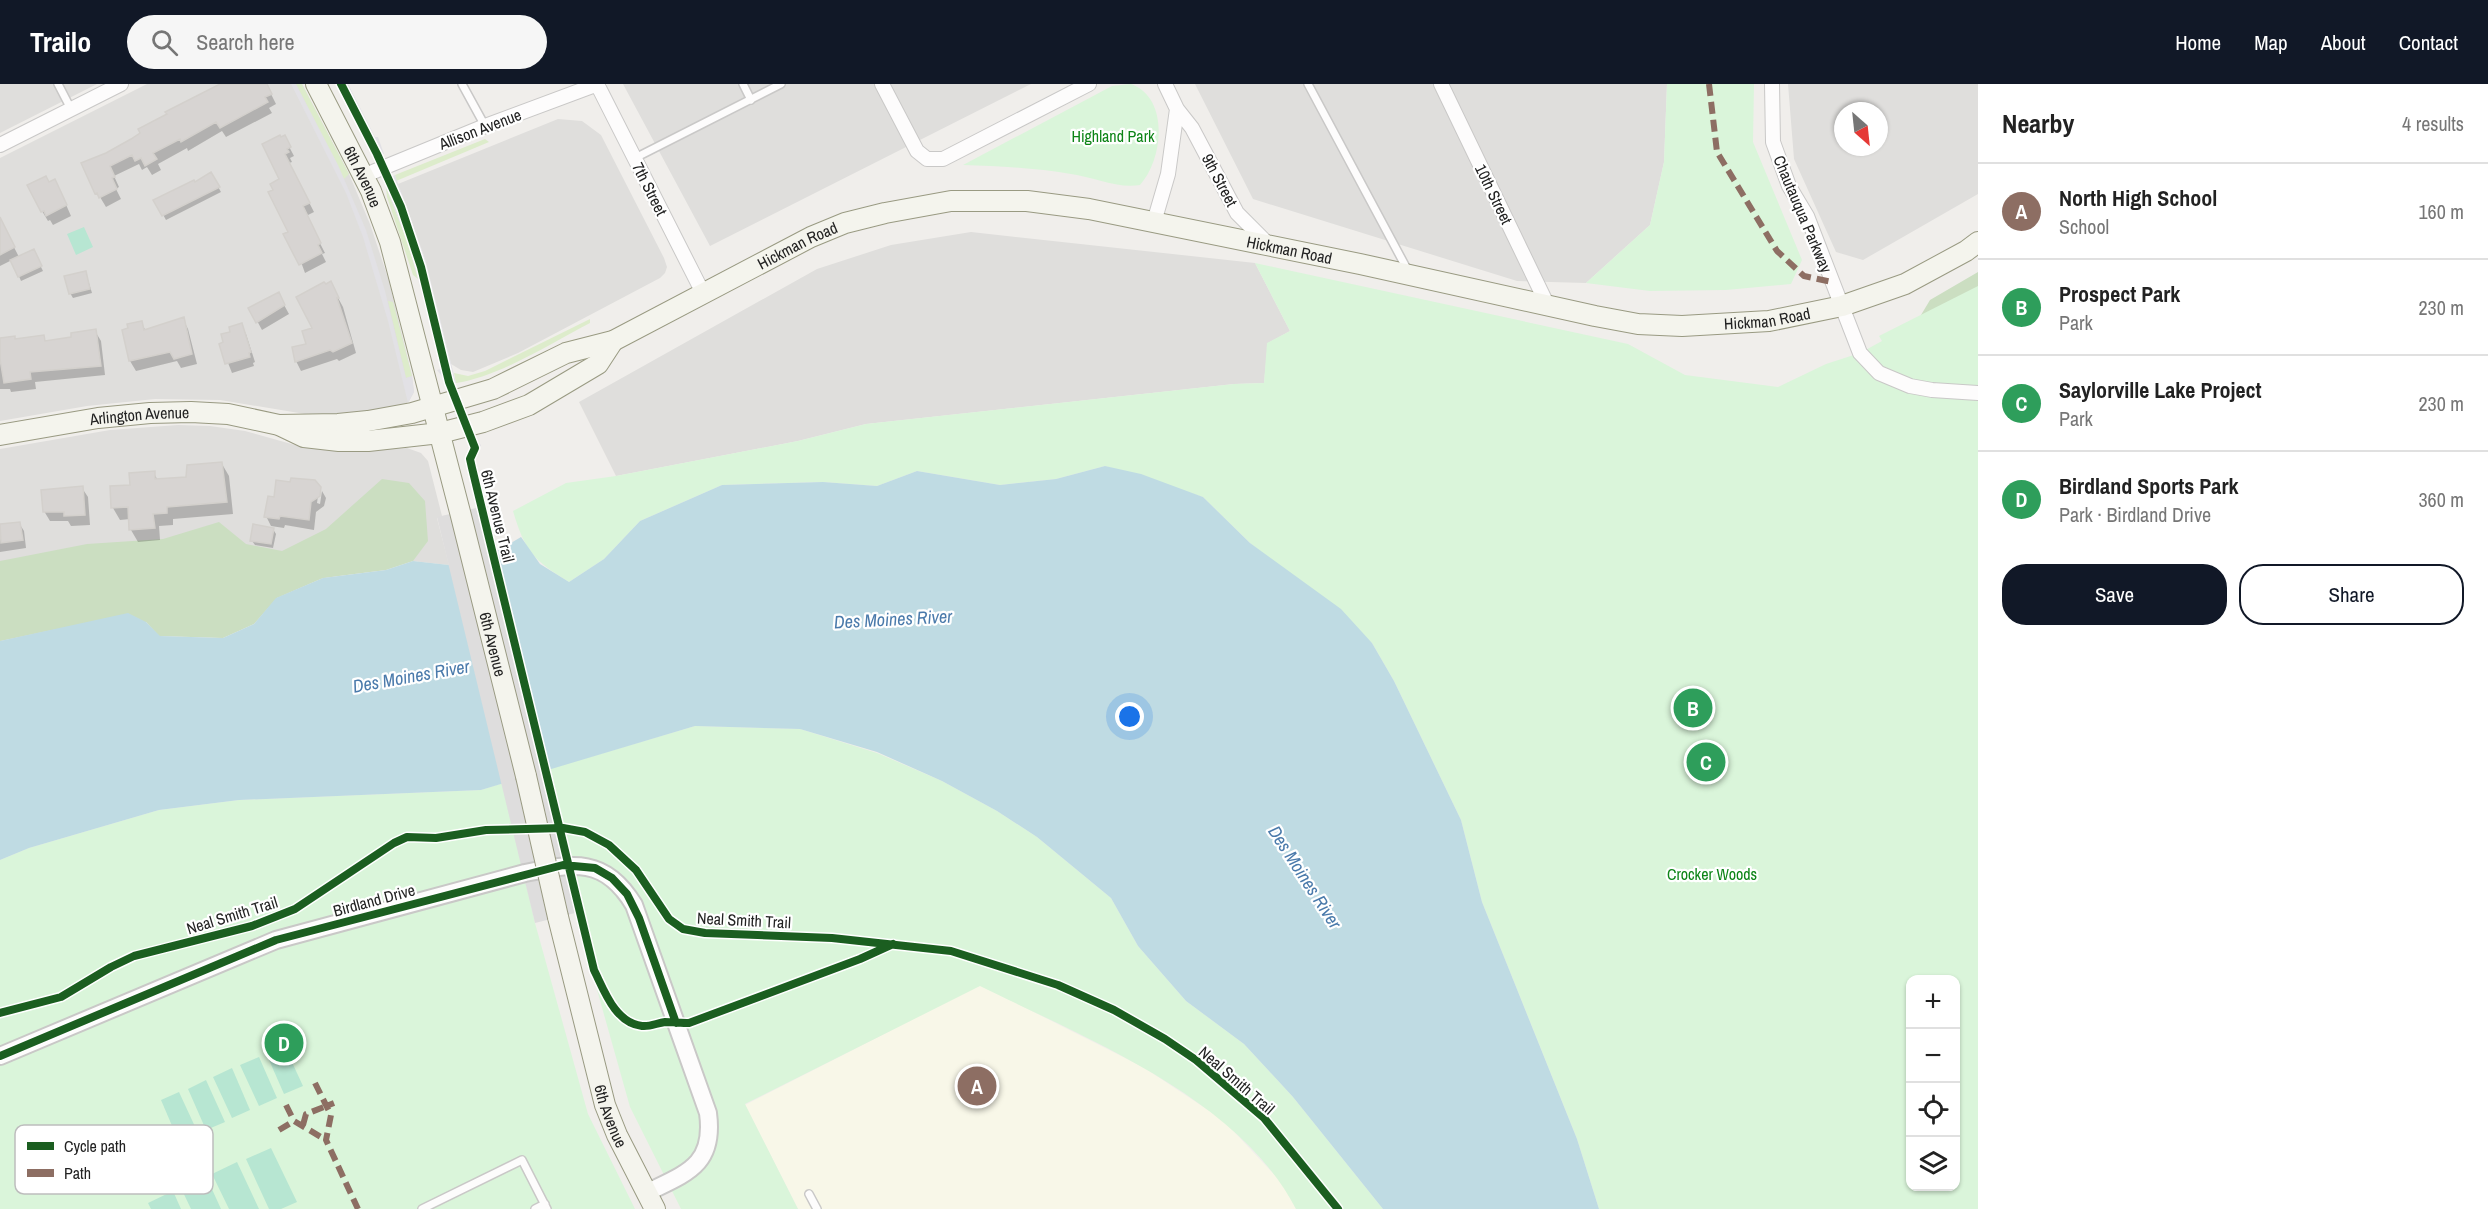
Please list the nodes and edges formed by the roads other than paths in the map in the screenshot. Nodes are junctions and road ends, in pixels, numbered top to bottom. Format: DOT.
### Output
graph roads {
  1 [pos="58,84"];
  2 [pos="122,84"];
  3 [pos="316,84"];
  4 [pos="462,84"];
  5 [pos="598,84"];
  6 [pos="743,84"];
  7 [pos="782,84"];
  8 [pos="882,84"];
  9 [pos="1089,84"];
  10 [pos="1165,84"];
  11 [pos="1308,84"];
  12 [pos="1442,84"];
  13 [pos="1772,84"];
  14 [pos="751,100"];
  15 [pos="1177,109"];
  16 [pos="71,110"];
  17 [pos="485,126"];
  18 [pos="0,145"];
  19 [pos="635,158"];
  20 [pos="363,176"];
  21 [pos="1154,222"];
  22 [pos="1978,242"];
  23 [pos="1270,246"];
  24 [pos="1410,274"];
  25 [pos="703,293"];
  26 [pos="1547,304"];
  27 [pos="1842,306"];
  28 [pos="613,341"];
  29 [pos="1978,393"];
  30 [pos="433,408"];
  31 [pos="279,425"];
  32 [pos="440,433"];
  33 [pos="0,435"];
  34 [pos="0,1056"];
  35 [pos="809,1194"];
  36 [pos="650,1201"];
  37 [pos="546,1207"];
  38 [pos="422,1209"];
  39 [pos="535,1209"];
  40 [pos="817,1209"];
  1 -- 16 [label="lane"];
  2 -- 16 [label="street"];
  3 -- 20 [label="main road, 6th Avenue"];
  4 -- 17 [label="lane"];
  5 -- 17 [label="street, Allison Avenue"];
  5 -- 19 [label="street, 7th Street"];
  6 -- 14 [label="lane"];
  7 -- 14 [label="lane"];
  8 -- 9 [label="street"];
  10 -- 15 [label="street, 9th Street"];
  11 -- 24 [label="lane"];
  12 -- 26 [label="street, 10th Street"];
  13 -- 27 [label="street, Chautauqua Parkway"];
  14 -- 19 [label="lane"];
  15 -- 21 [label="street"];
  15 -- 23 [label="street, 9th Street"];
  16 -- 18 [label="street"];
  17 -- 20 [label="street, Allison Avenue"];
  19 -- 25 [label="street, 7th Street"];
  20 -- 30 [label="main road, 6th Avenue"];
  21 -- 23 [label="main road, Hickman Road"];
  21 -- 25 [label="main road, Hickman Road"];
  22 -- 27 [label="main road, Hickman Road"];
  23 -- 24 [label="main road, Hickman Road"];
  24 -- 26 [label="main road, Hickman Road"];
  25 -- 28 [label="main road, Hickman Road"];
  26 -- 27 [label="main road, Hickman Road"];
  27 -- 29 [label="street, Chautauqua Parkway"];
  28 -- 30 [label="main road, Hickman Road"];
  28 -- 32 [label="main road, Hickman Road"];
  30 -- 31 [label="main road, Arlington Avenue"];
  30 -- 32 [label="main road, 6th Avenue"];
  31 -- 32 [label="main road, Arlington Avenue"];
  31 -- 33 [label="main road, Arlington Avenue"];
  32 -- 36 [label="main road, 6th Avenue, bridge"];
  34 -- 36 [label="street, Birdland Drive"];
  35 -- 40 [label="lane"];
  37 -- 38 [label="lane"];
  37 -- 39 [label="lane"];
}
